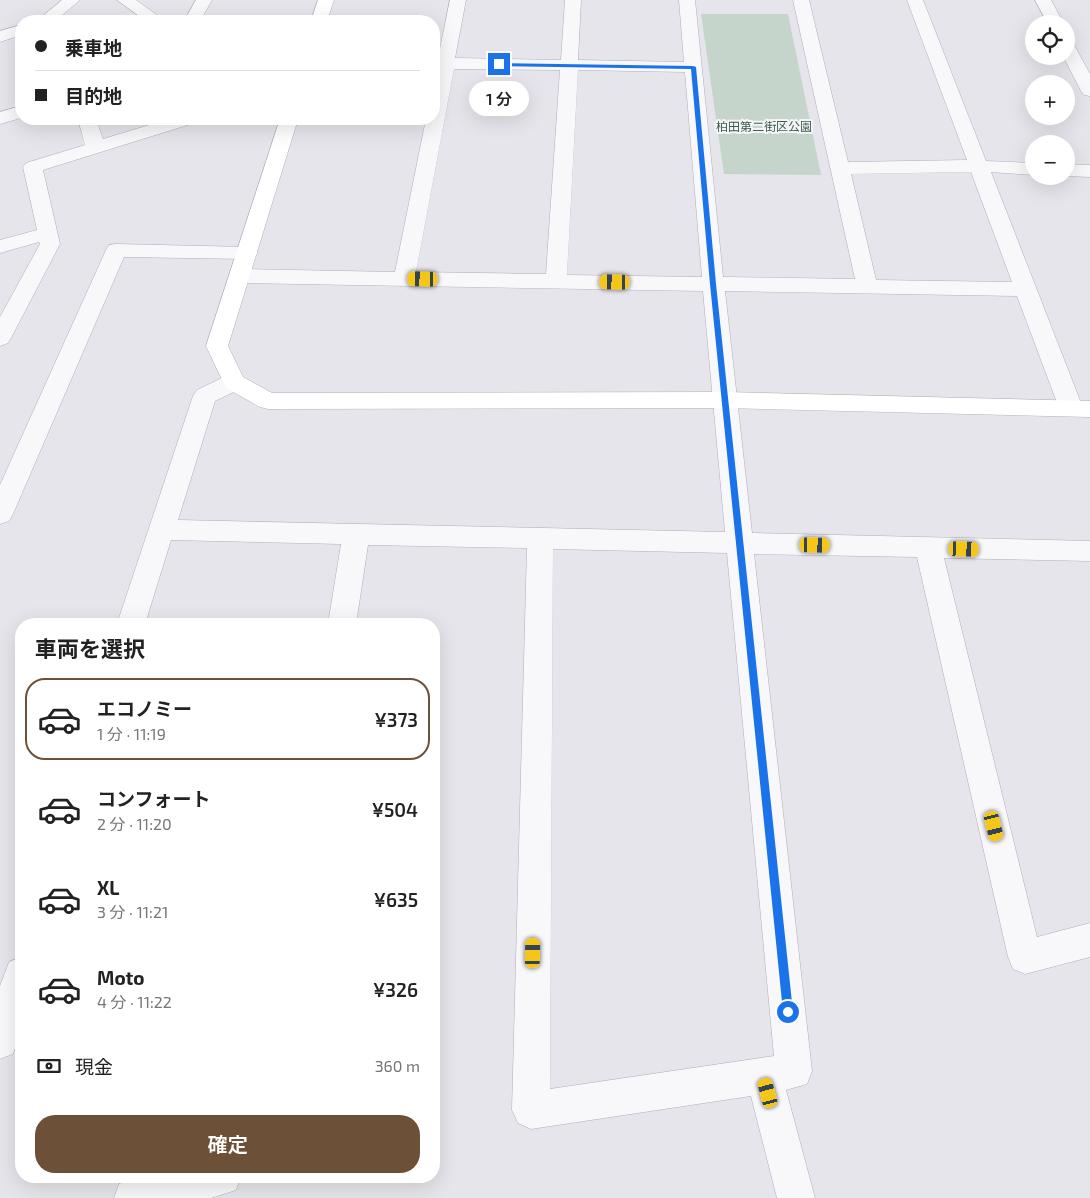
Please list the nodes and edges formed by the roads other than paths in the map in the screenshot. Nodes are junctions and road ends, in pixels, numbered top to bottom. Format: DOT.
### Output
graph roads {
  1 [pos="72,0"];
  2 [pos="125,0"];
  3 [pos="204,0"];
  4 [pos="326,0"];
  5 [pos="458,0"];
  6 [pos="573,0"];
  7 [pos="687,0"];
  8 [pos="801,0"];
  9 [pos="916,0"];
  10 [pos="1044,0"];
  11 [pos="55,15"];
  12 [pos="148,15"];
  13 [pos="195,15"];
  14 [pos="321,15"];
  15 [pos="1052,15"];
  16 [pos="15,32"];
  17 [pos="0,37"];
  18 [pos="1075,62"];
  19 [pos="440,64"];
  20 [pos="569,66"];
  21 [pos="693,67"];
  22 [pos="1090,91"];
  23 [pos="15,114"];
  24 [pos="0,118"];
  25 [pos="89,125"];
  26 [pos="169,125"];
  27 [pos="287,125"];
  28 [pos="430,125"];
  29 [pos="96,148"];
  30 [pos="979,166"];
  31 [pos="840,168"];
  32 [pos="1025,169"];
  33 [pos="1075,170"];
  34 [pos="1090,171"];
  35 [pos="48,232"];
  36 [pos="0,247"];
  37 [pos="248,253"];
  38 [pos="240,276"];
  39 [pos="404,279"];
  40 [pos="556,281"];
  41 [pos="713,284"];
  42 [pos="867,286"];
  43 [pos="1025,289"];
  44 [pos="0,338"];
  45 [pos="234,382"];
  46 [pos="725,400"];
  47 [pos="1080,409"];
  48 [pos="0,514"];
  49 [pos="161,530"];
  50 [pos="356,535"];
  51 [pos="540,539"];
  52 [pos="740,543"];
  53 [pos="928,548"];
  54 [pos="1090,552"];
  55 [pos="133,618"];
  56 [pos="343,618"];
  57 [pos="1090,940"];
  58 [pos="15,993"];
  59 [pos="0,1041"];
  60 [pos="764,1075"];
  61 [pos="194,1183"];
  62 [pos="133,1198"];
  63 [pos="796,1198"];
  1 -- 11 [label="street"];
  2 -- 12 [label="street"];
  3 -- 13 [label="street"];
  4 -- 14 [label="street"];
  5 -- 19 [label="street"];
  6 -- 20 [label="street"];
  7 -- 21 [label="street"];
  8 -- 31 [label="street"];
  9 -- 30 [label="street"];
  10 -- 15 [label="street"];
  16 -- 17 [label="street"];
  18 -- 22 [label="street"];
  19 -- 20 [label="street"];
  20 -- 21 [label="street"];
  20 -- 40 [label="street"];
  21 -- 41 [label="street"];
  23 -- 24 [label="street"];
  25 -- 29 [label="street"];
  26 -- 29 [label="street"];
  27 -- 37 [label="street"];
  28 -- 39 [label="street"];
  29 -- 35 [label="street"];
  30 -- 31 [label="street"];
  30 -- 32 [label="street"];
  30 -- 43 [label="street"];
  31 -- 42 [label="street"];
  33 -- 34 [label="street"];
  35 -- 36 [label="street"];
  35 -- 44 [label="street"];
  37 -- 38 [label="street"];
  37 -- 48 [label="street"];
  38 -- 39 [label="street"];
  38 -- 45 [label="street"];
  39 -- 40 [label="street"];
  40 -- 41 [label="street"];
  41 -- 42 [label="street"];
  41 -- 46 [label="street"];
  42 -- 43 [label="street"];
  43 -- 47 [label="street"];
  45 -- 46 [label="street"];
  45 -- 49 [label="street"];
  46 -- 47 [label="street"];
  46 -- 52 [label="street"];
  49 -- 50 [label="street"];
  49 -- 55 [label="street"];
  50 -- 51 [label="street"];
  50 -- 56 [label="street"];
  51 -- 52 [label="street"];
  51 -- 60 [label="street"];
  52 -- 53 [label="street"];
  52 -- 60 [label="street"];
  53 -- 54 [label="street"];
  53 -- 57 [label="street"];
  58 -- 59 [label="street"];
  60 -- 63 [label="street"];
  61 -- 62 [label="street"];
}
